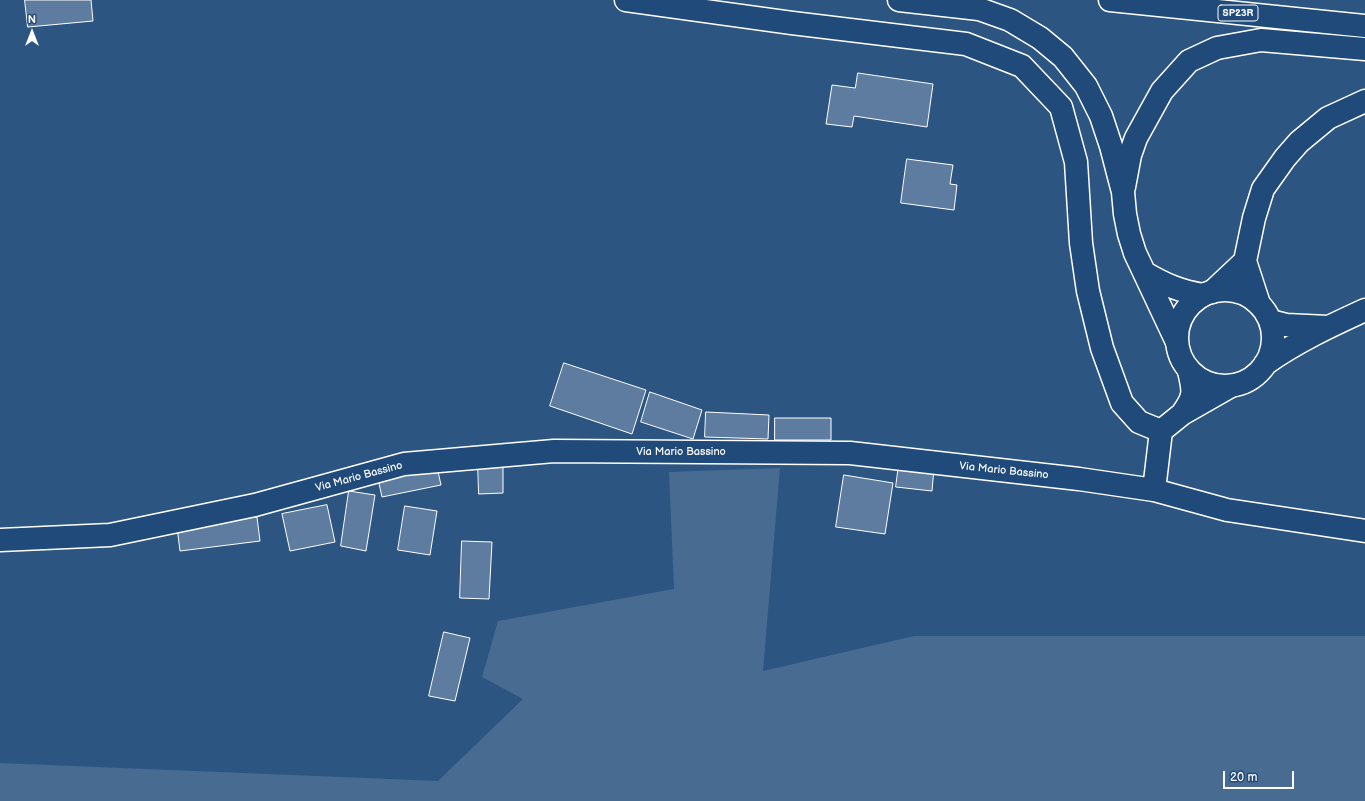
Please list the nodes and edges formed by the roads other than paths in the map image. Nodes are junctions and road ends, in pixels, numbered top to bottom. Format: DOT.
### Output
graph roads {
  1 [pos="626,0"];
  2 [pos="899,0"];
  3 [pos="1110,0"];
  4 [pos="1365,26"];
  5 [pos="1365,49"];
  6 [pos="1365,101"];
  7 [pos="1123,192"];
  8 [pos="1246,261"];
  9 [pos="1145,273"];
  10 [pos="1208,293"];
  11 [pos="1365,310"];
  12 [pos="1264,312"];
  13 [pos="1328,327"];
  14 [pos="1176,340"];
  15 [pos="1265,364"];
  16 [pos="1189,371"];
  17 [pos="1232,386"];
  18 [pos="1182,414"];
  19 [pos="1161,431"];
  20 [pos="1154,490"];
  21 [pos="1365,531"];
  22 [pos="0,540"];
  1 -- 19 [label="street"];
  2 -- 7 [label="street"];
  3 -- 4 [label="street, SP23R"];
  5 -- 7 [label="street"];
  6 -- 8 [label="street"];
  7 -- 9 [label="street"];
  8 -- 10 [label="street"];
  8 -- 12 [label="street"];
  9 -- 10 [label="street"];
  9 -- 14 [label="street"];
  10 -- 12 [label="street"];
  10 -- 14 [label="street"];
  11 -- 13 [label="street"];
  12 -- 13 [label="street"];
  12 -- 15 [label="street"];
  13 -- 15 [label="street"];
  14 -- 16 [label="street"];
  15 -- 17 [label="street"];
  16 -- 17 [label="street"];
  16 -- 18 [label="street"];
  17 -- 18 [label="street"];
  18 -- 19 [label="street"];
  19 -- 20 [label="street"];
  20 -- 21 [label="street, Via Mario Bassino"];
  20 -- 22 [label="street, Via Mario Bassino"];
}
